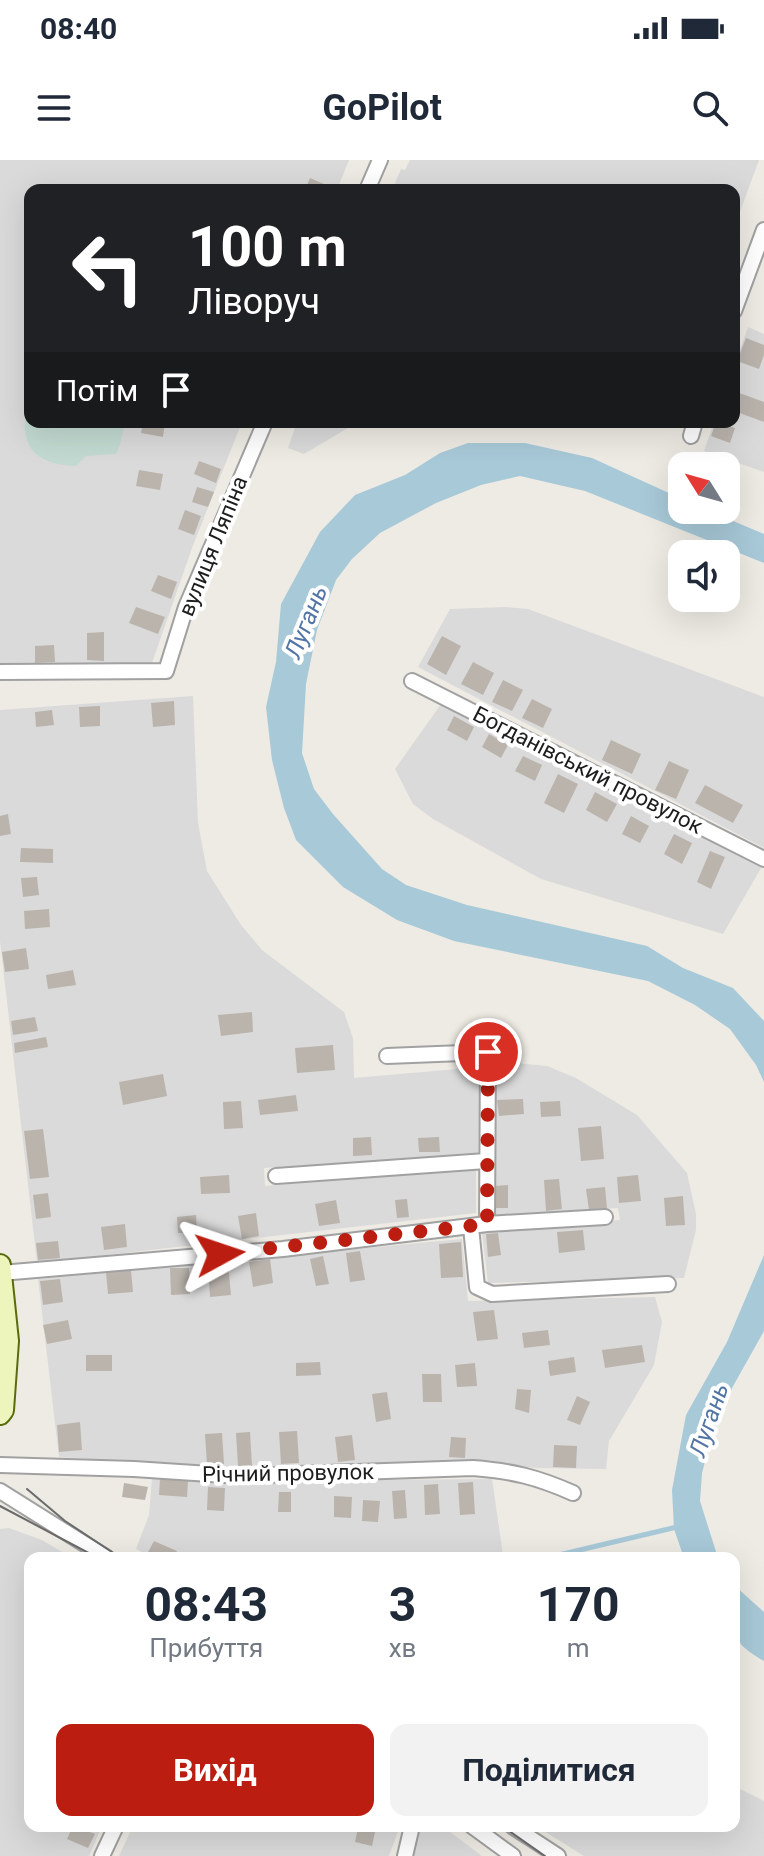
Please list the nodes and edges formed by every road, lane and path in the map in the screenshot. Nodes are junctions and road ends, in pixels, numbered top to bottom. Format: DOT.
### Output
graph roads {
  1 [pos="380,160"];
  2 [pos="370,184"];
  3 [pos="764,230"];
  4 [pos="740,295"];
  5 [pos="262,428"];
  6 [pos="0,672"];
  7 [pos="412,681"];
  8 [pos="764,859"];
  9 [pos="387,1056"];
  10 [pos="486,1161"];
  11 [pos="276,1176"];
  12 [pos="605,1217"];
  13 [pos="479,1225"];
  14 [pos="0,1265"];
  15 [pos="1,1273"];
  16 [pos="668,1284"];
  17 [pos="0,1414"];
  18 [pos="0,1465"];
  19 [pos="0,1491"];
  20 [pos="573,1493"];
  21 [pos="102,1552"];
  22 [pos="113,1832"];
  23 [pos="411,1832"];
  24 [pos="480,1832"];
  25 [pos="521,1832"];
  26 [pos="102,1856"];
  27 [pos="405,1856"];
  28 [pos="513,1856"];
  29 [pos="558,1856"];
  1 -- 2 [label="street"];
  3 -- 4 [label="street"];
  5 -- 6 [label="street, вулиця Ляпіна"];
  7 -- 8 [label="street, Богданівський провулок"];
  9 -- 10 [label="street"];
  10 -- 11 [label="street"];
  10 -- 13 [label="street"];
  12 -- 13 [label="street"];
  13 -- 15 [label="street"];
  13 -- 16 [label="street"];
  14 -- 15 [label="street"];
  15 -- 17 [label="street"];
  18 -- 20 [label="street, Річний провулок"];
  19 -- 21 [label="street"];
  22 -- 26 [label="street"];
  23 -- 27 [label="street"];
  24 -- 28 [label="street"];
  25 -- 29 [label="street"];
}
